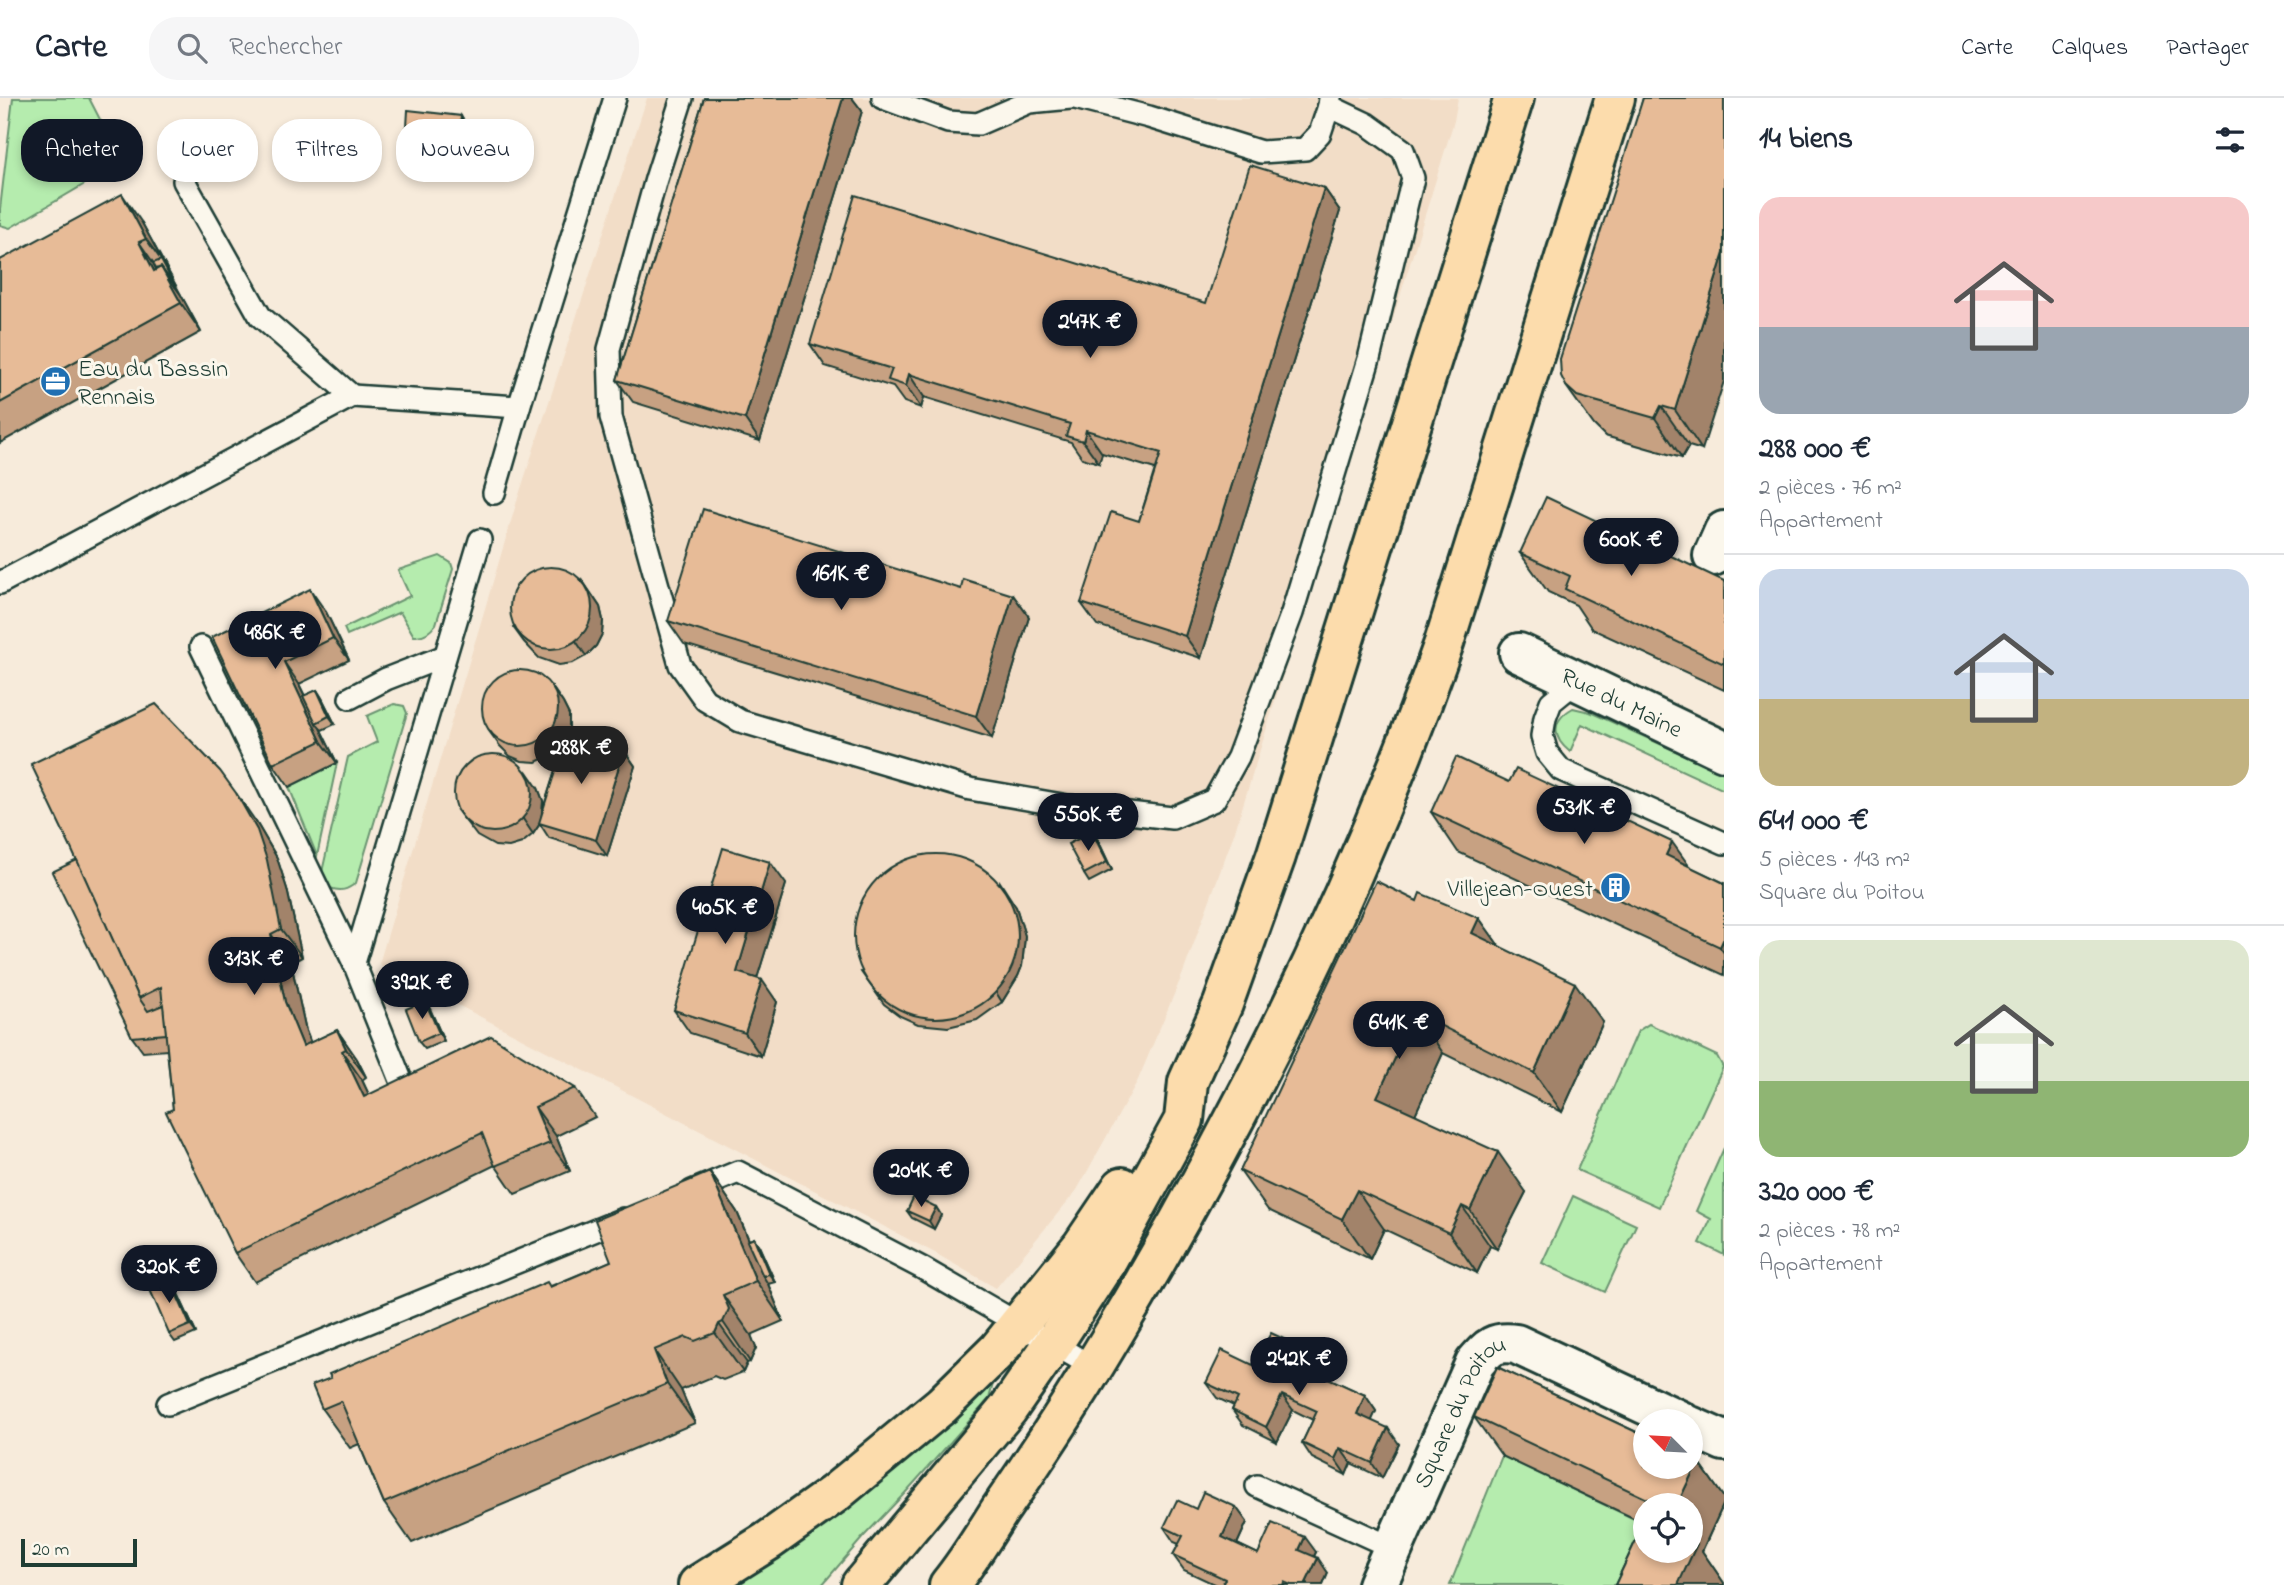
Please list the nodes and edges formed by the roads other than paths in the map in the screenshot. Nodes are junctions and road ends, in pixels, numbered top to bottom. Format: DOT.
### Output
graph roads {
  1 [pos="615,98"];
  2 [pos="681,98"];
  3 [pos="883,98"];
  4 [pos="1073,98"];
  5 [pos="1514,98"];
  6 [pos="1615,98"];
  7 [pos="1329,102"];
  8 [pos="185,182"];
  9 [pos="352,396"];
  10 [pos="519,407"];
  11 [pos="494,493"];
  12 [pos="480,540"];
  13 [pos="0,583"];
  14 [pos="201,647"];
  15 [pos="1519,653"];
  16 [pos="445,656"];
  17 [pos="1578,680"];
  18 [pos="350,698"];
  19 [pos="1724,751"];
  20 [pos="1724,843"];
  21 [pos="354,963"];
  22 [pos="1188,1082"];
  23 [pos="411,1105"];
  24 [pos="673,1199"];
  25 [pos="647,1209"];
  26 [pos="1019,1324"];
  27 [pos="1053,1344"];
  28 [pos="1093,1367"];
  29 [pos="168,1404"];
  30 [pos="1655,1409"];
  31 [pos="1703,1432"];
  32 [pos="1724,1441"];
  33 [pos="1257,1486"];
  34 [pos="1393,1548"];
  35 [pos="698,1585"];
  36 [pos="861,1585"];
  37 [pos="950,1585"];
  38 [pos="1377,1585"];
  1 -- 10 [label="lane"];
  2 -- 7 [label="lane"];
  3 -- 4 [label="lane"];
  4 -- 7 [label="lane"];
  5 -- 22 [label="highway"];
  6 -- 28 [label="highway"];
  8 -- 9 [label="lane"];
  9 -- 10 [label="lane"];
  9 -- 13 [label="lane"];
  10 -- 11 [label="lane"];
  12 -- 16 [label="lane"];
  14 -- 21 [label="lane"];
  15 -- 17 [label="street, Rue du Maine"];
  16 -- 18 [label="lane"];
  16 -- 21 [label="lane"];
  17 -- 19 [label="street, Rue du Maine"];
  17 -- 20 [label="lane"];
  21 -- 23 [label="lane"];
  22 -- 26 [label="highway"];
  22 -- 27 [label="highway"];
  24 -- 26 [label="lane"];
  25 -- 29 [label="lane"];
  26 -- 27 [label="lane"];
  26 -- 35 [label="highway"];
  27 -- 28 [label="lane"];
  27 -- 36 [label="highway"];
  28 -- 37 [label="highway"];
  30 -- 34 [label="street, Square du Poitou"];
  31 -- 32 [label="street"];
  33 -- 34 [label="lane"];
  34 -- 38 [label="street, Square du Poitou"];
}
